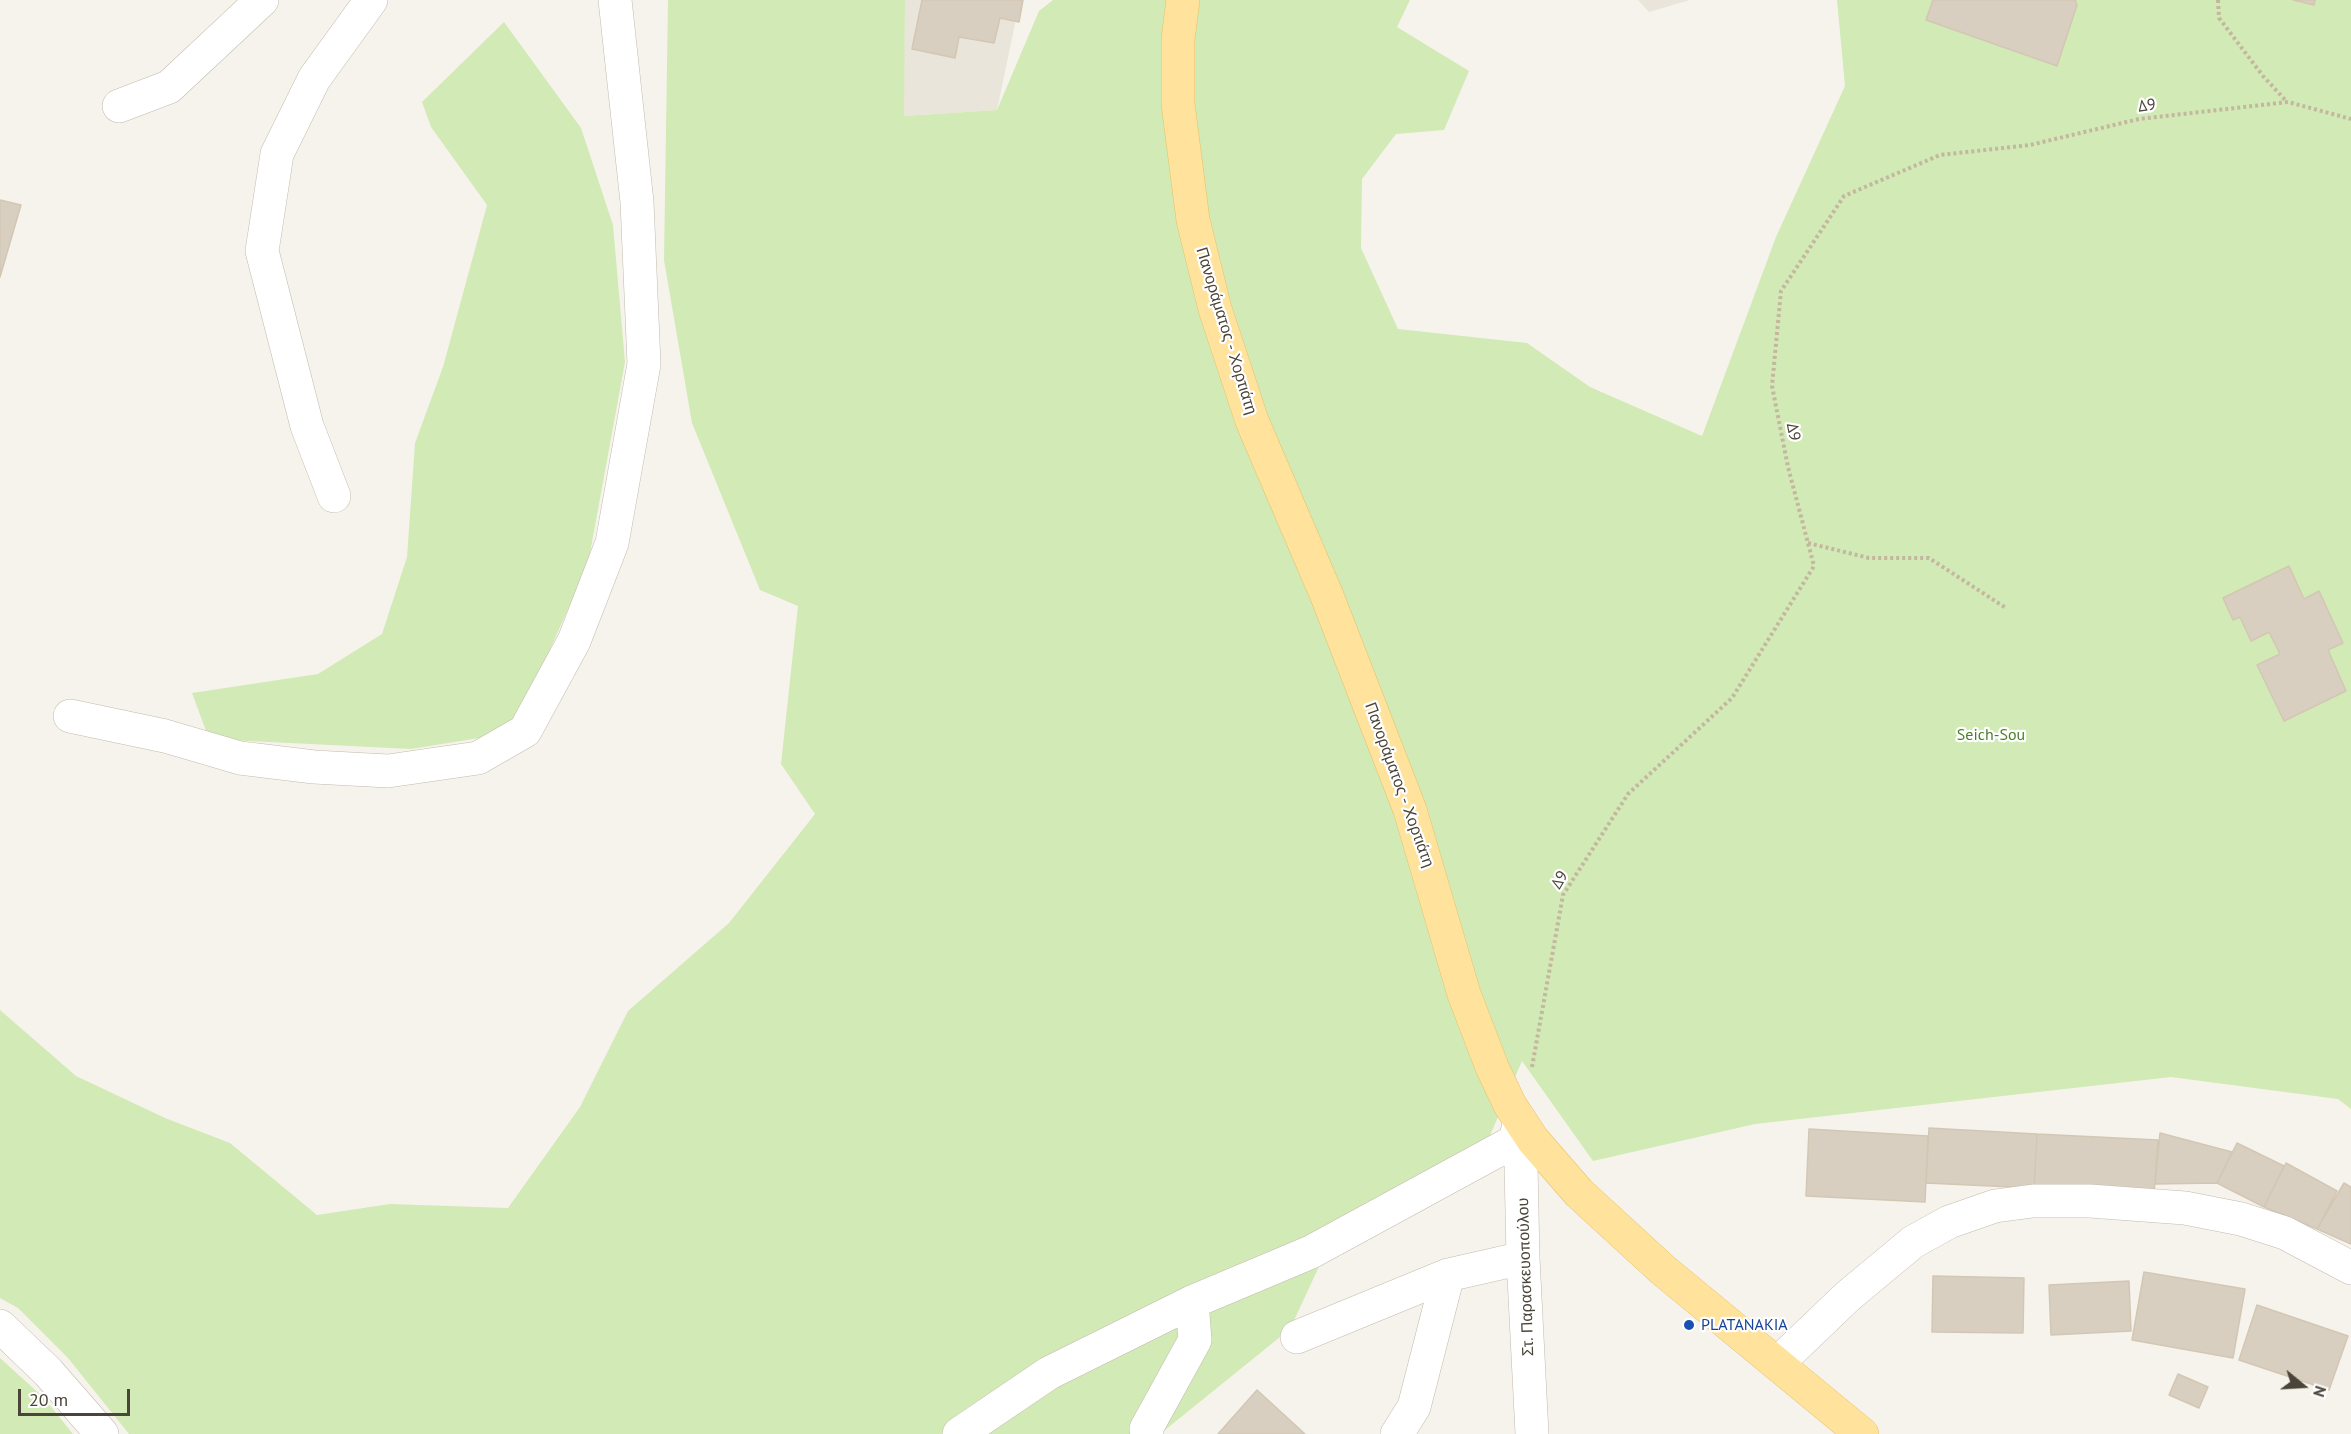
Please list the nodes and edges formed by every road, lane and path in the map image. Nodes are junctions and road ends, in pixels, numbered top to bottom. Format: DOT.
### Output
graph roads {
  1 [pos="262,0"];
  2 [pos="371,0"];
  3 [pos="615,0"];
  4 [pos="1183,0"];
  5 [pos="2218,0"];
  6 [pos="2288,102"];
  7 [pos="119,106"];
  8 [pos="2351,119"];
  9 [pos="334,496"];
  10 [pos="1808,543"];
  11 [pos="2006,608"];
  12 [pos="70,716"];
  13 [pos="1520,1120"];
  14 [pos="1523,1258"];
  15 [pos="2351,1268"];
  16 [pos="1448,1275"];
  17 [pos="1192,1302"];
  18 [pos="0,1326"];
  19 [pos="1297,1337"];
  20 [pos="1778,1363"];
  21 [pos="102,1434"];
  22 [pos="959,1434"];
  23 [pos="1147,1434"];
  24 [pos="1397,1434"];
  25 [pos="1532,1434"];
  26 [pos="1862,1434"];
  1 -- 7 [label="street"];
  2 -- 9 [label="street"];
  3 -- 12 [label="street"];
  4 -- 13 [label="main road, Πανοράματος - Χορτιάτη"];
  5 -- 6 [label="path"];
  6 -- 8 [label="path, Δ9"];
  6 -- 10 [label="path, Δ9"];
  10 -- 11 [label="path"];
  10 -- 13 [label="path, Δ9"];
  13 -- 14 [label="street, Στ. Παρασκευοπούλου"];
  13 -- 17 [label="street"];
  13 -- 20 [label="main road, Πανοράματος - Χορτιάτη"];
  14 -- 16 [label="street"];
  14 -- 25 [label="street, Στ. Παρασκευοπούλου"];
  15 -- 20 [label="street"];
  16 -- 19 [label="street"];
  16 -- 24 [label="street"];
  17 -- 22 [label="street"];
  17 -- 23 [label="street"];
  18 -- 21 [label="street"];
  20 -- 26 [label="main road, Πανοράματος - Χορτιάτη"];
}
